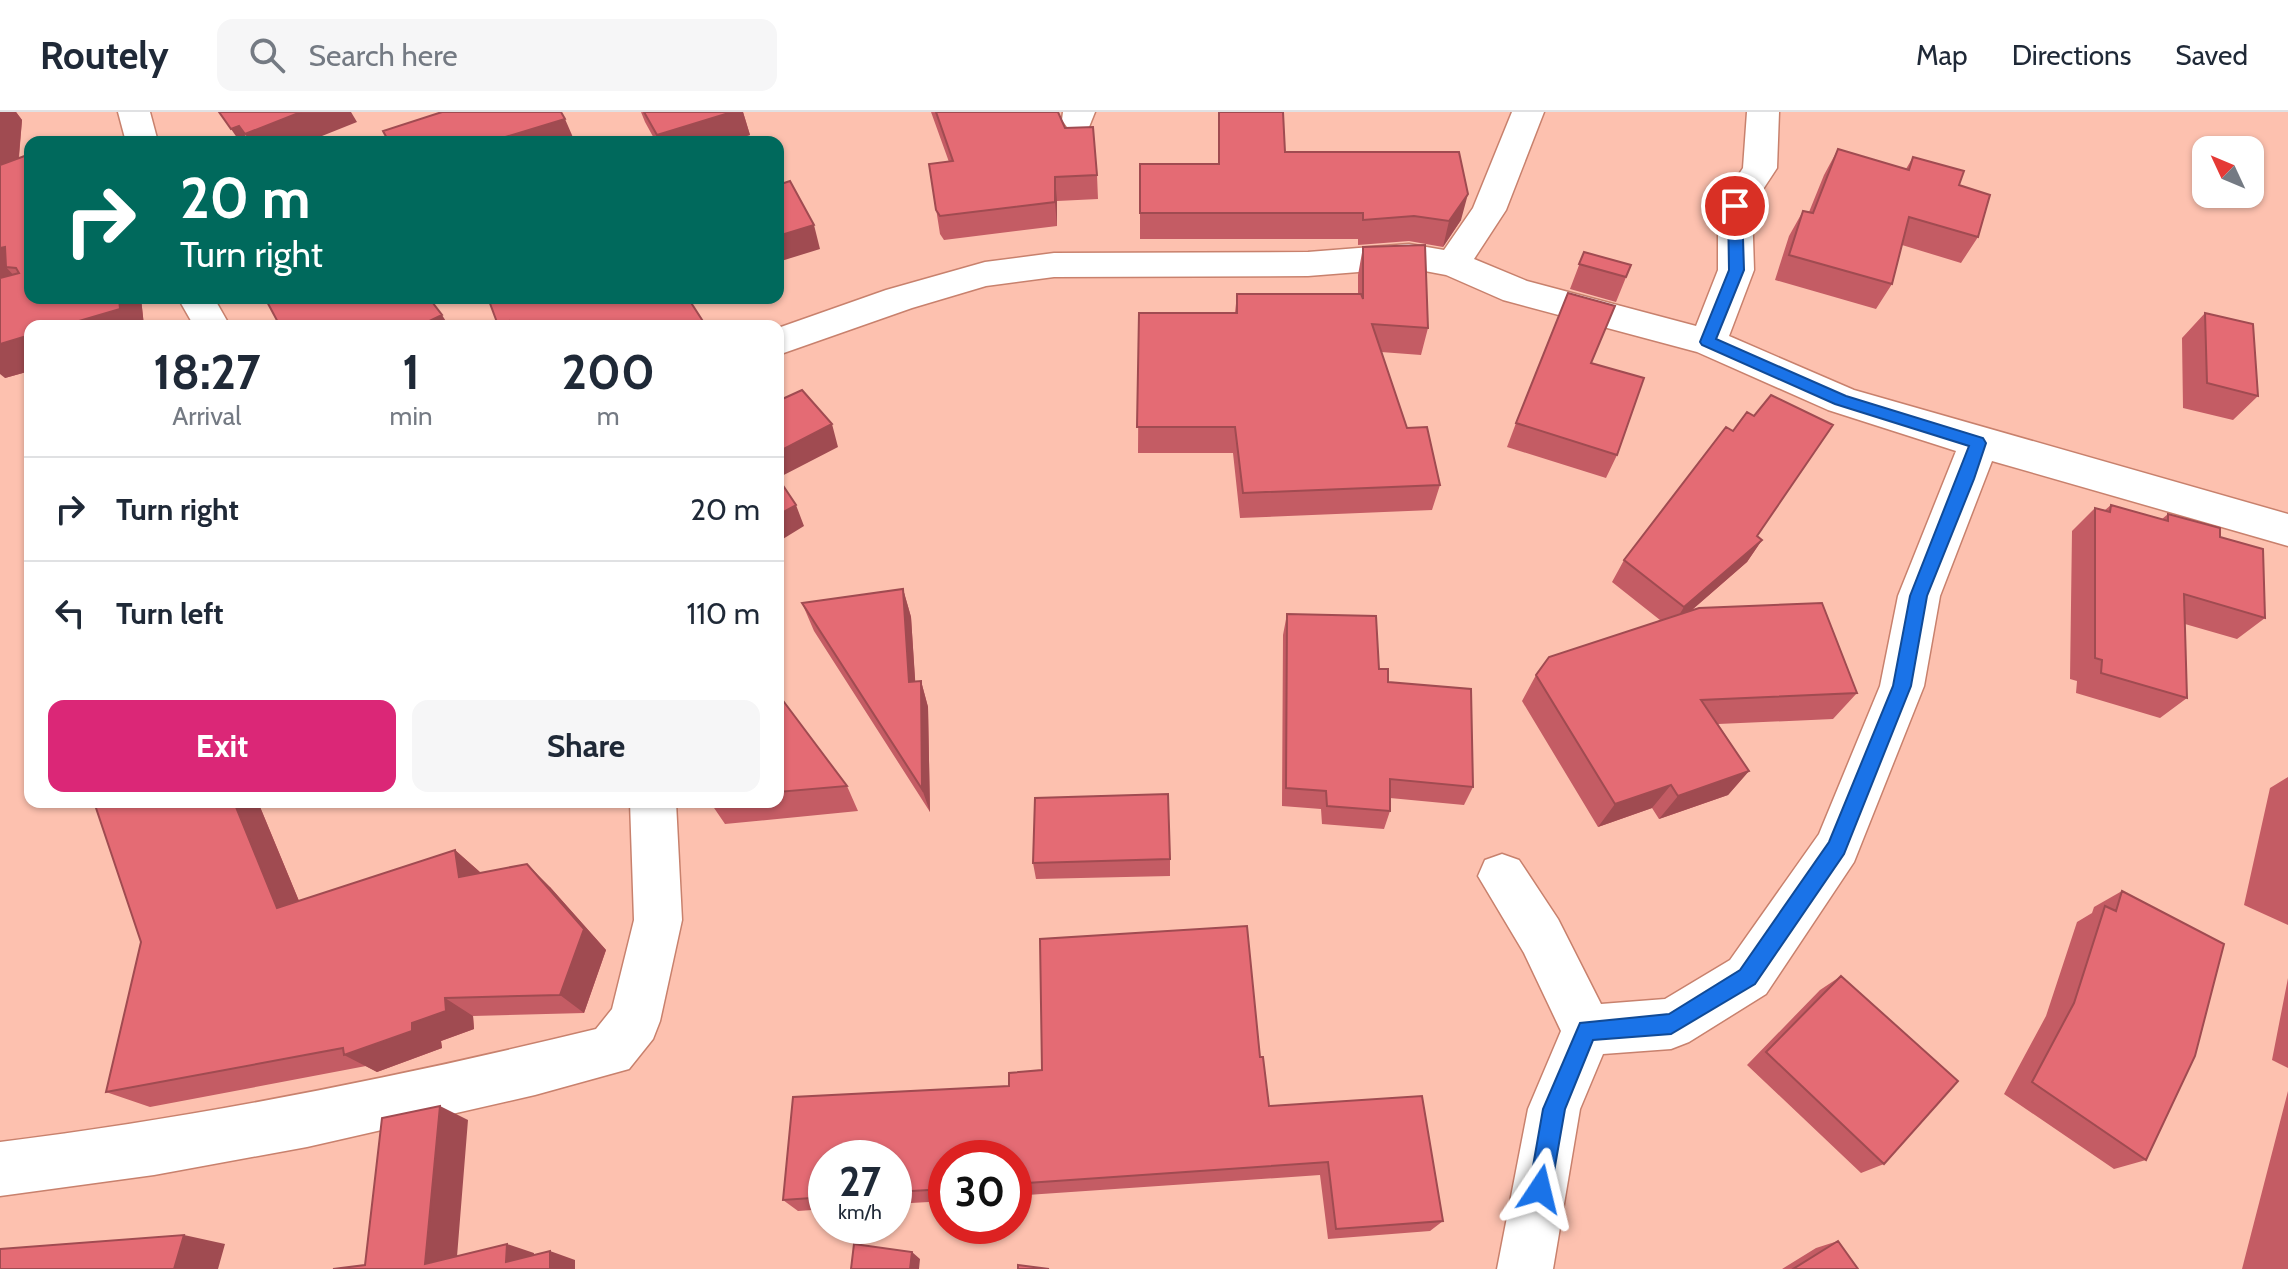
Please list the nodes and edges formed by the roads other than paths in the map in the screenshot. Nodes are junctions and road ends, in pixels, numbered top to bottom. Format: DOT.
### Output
graph roads {
  1 [pos="134,112"];
  2 [pos="1528,112"];
  3 [pos="1763,112"];
  4 [pos="140,136"];
  5 [pos="1453,264"];
  6 [pos="784,340"];
  7 [pos="1708,342"];
  8 [pos="1978,443"];
  9 [pos="2288,530"];
  10 [pos="653,808"];
  11 [pos="1502,876"];
  12 [pos="1587,1030"];
  13 [pos="0,1169"];
  14 [pos="1525,1269"];
  1 -- 4 [label="street"];
  2 -- 5 [label="street"];
  3 -- 7 [label="street"];
  5 -- 6 [label="street"];
  5 -- 7 [label="street"];
  7 -- 8 [label="street"];
  8 -- 9 [label="street"];
  8 -- 12 [label="street"];
  10 -- 13 [label="street"];
  11 -- 12 [label="street"];
  12 -- 14 [label="street"];
}
